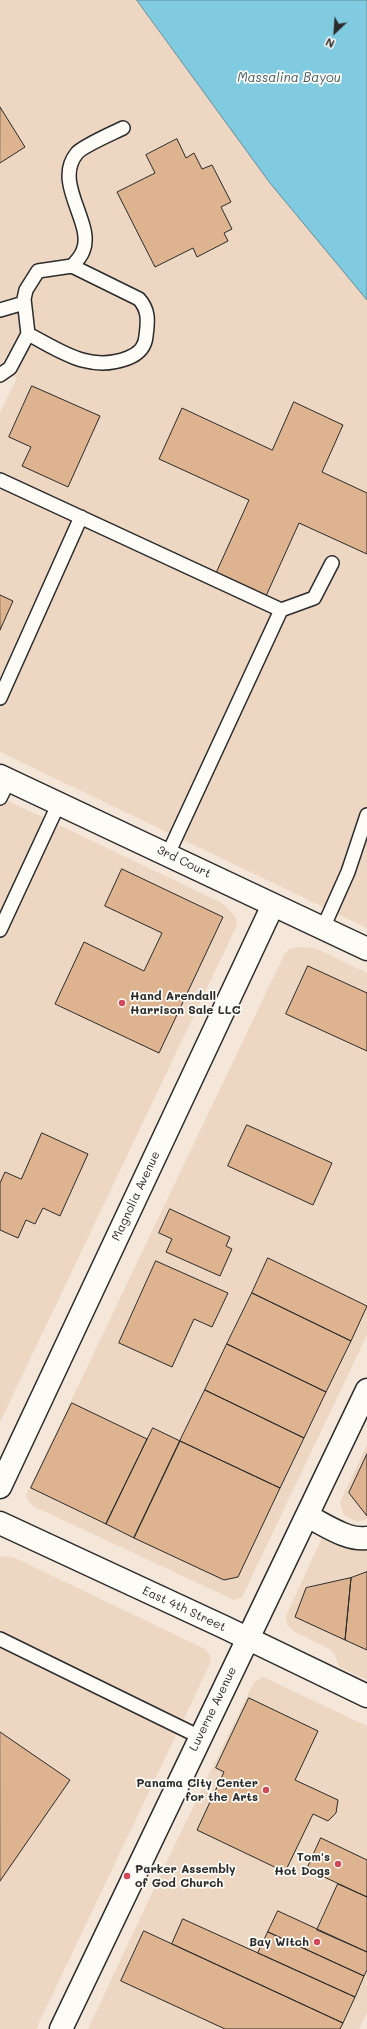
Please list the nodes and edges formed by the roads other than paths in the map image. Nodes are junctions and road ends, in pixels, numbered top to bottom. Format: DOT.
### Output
graph roads {
  1 [pos="123,128"];
  2 [pos="72,266"];
  3 [pos="24,303"];
  4 [pos="0,310"];
  5 [pos="28,334"];
  6 [pos="0,375"];
  7 [pos="0,480"];
  8 [pos="81,517"];
  9 [pos="332,563"];
  10 [pos="282,610"];
  11 [pos="0,698"];
  12 [pos="3,784"];
  13 [pos="60,803"];
  14 [pos="367,815"];
  15 [pos="168,854"];
  16 [pos="273,905"];
  17 [pos="323,928"];
  18 [pos="0,930"];
  19 [pos="367,949"];
  20 [pos="367,1390"];
  21 [pos="0,1487"];
  22 [pos="307,1516"];
  23 [pos="0,1523"];
  24 [pos="367,1538"];
  25 [pos="247,1638"];
  26 [pos="0,1639"];
  27 [pos="367,1696"];
  28 [pos="200,1737"];
  29 [pos="61,2029"];
  1 -- 2 [label="lane"];
  2 -- 3 [label="lane"];
  2 -- 5 [label="lane"];
  3 -- 4 [label="lane"];
  3 -- 5 [label="lane"];
  5 -- 6 [label="lane"];
  7 -- 8 [label="lane"];
  8 -- 10 [label="lane"];
  8 -- 11 [label="lane"];
  9 -- 10 [label="lane"];
  10 -- 15 [label="lane"];
  12 -- 13 [label="street, 3rd Court"];
  13 -- 15 [label="street, 3rd Court"];
  13 -- 18 [label="lane"];
  14 -- 17 [label="lane"];
  15 -- 16 [label="street, 3rd Court"];
  16 -- 17 [label="street, 3rd Court"];
  16 -- 21 [label="street, Magnolia Avenue"];
  17 -- 19 [label="street, 3rd Court"];
  20 -- 22 [label="street, Luverne Avenue"];
  22 -- 24 [label="street"];
  22 -- 25 [label="street, Luverne Avenue"];
  23 -- 25 [label="street, East 4th Street"];
  25 -- 27 [label="street, East 4th Street"];
  25 -- 28 [label="street, Luverne Avenue"];
  26 -- 28 [label="lane"];
  28 -- 29 [label="street, Luverne Avenue"];
}
